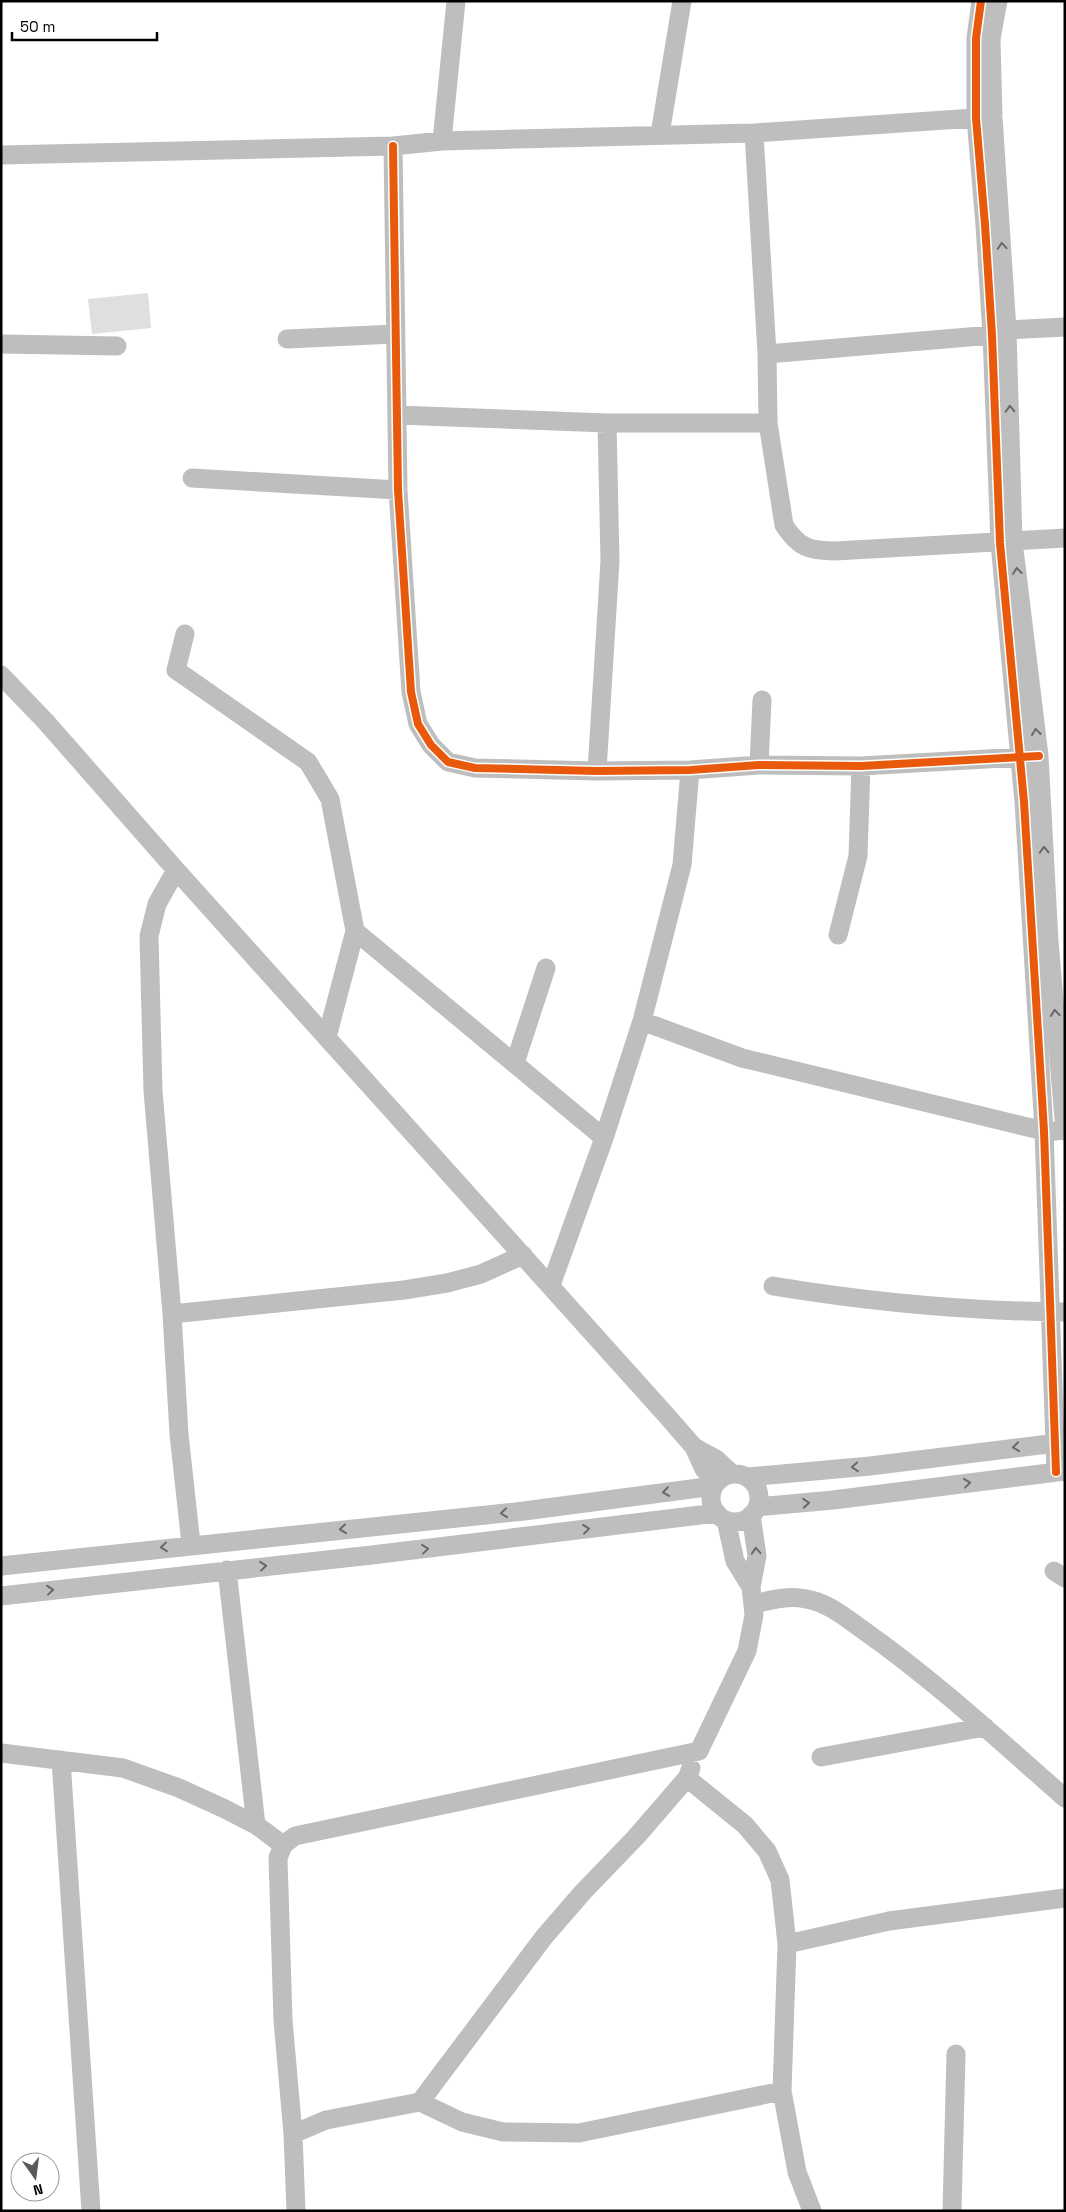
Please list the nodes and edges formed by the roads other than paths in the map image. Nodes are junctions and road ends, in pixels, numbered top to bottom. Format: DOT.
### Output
graph roads {
  1 [pos="456,1"];
  2 [pos="682,1"];
  3 [pos="981,1"];
  4 [pos="998,1"];
  5 [pos="985,117"];
  6 [pos="754,133"];
  7 [pos="660,134"];
  8 [pos="442,141"];
  9 [pos="393,146"];
  10 [pos="1,155"];
  11 [pos="1065,327"];
  12 [pos="1000,333"];
  13 [pos="395,334"];
  14 [pos="287,339"];
  15 [pos="1,344"];
  16 [pos="116,346"];
  17 [pos="767,354"];
  18 [pos="397,415"];
  19 [pos="606,423"];
  20 [pos="768,423"];
  21 [pos="192,478"];
  22 [pos="398,490"];
  23 [pos="1065,538"];
  24 [pos="1007,542"];
  25 [pos="185,634"];
  26 [pos="1,675"];
  27 [pos="762,700"];
  28 [pos="1020,756"];
  29 [pos="1039,756"];
  30 [pos="759,766"];
  31 [pos="861,766"];
  32 [pos="690,770"];
  33 [pos="597,771"];
  34 [pos="176,870"];
  35 [pos="356,931"];
  36 [pos="838,935"];
  37 [pos="546,968"];
  38 [pos="642,1021"];
  39 [pos="327,1037"];
  40 [pos="515,1063"];
  41 [pos="1044,1130"];
  42 [pos="1065,1131"];
  43 [pos="604,1138"];
  44 [pos="523,1255"];
  45 [pos="551,1285"];
  46 [pos="773,1286"];
  47 [pos="1058,1312"];
  48 [pos="172,1314"];
  49 [pos="1060,1442"];
  50 [pos="1060,1471"];
  51 [pos="728,1480"];
  52 [pos="754,1511"];
  53 [pos="721,1517"];
  54 [pos="191,1544"];
  55 [pos="1,1566"];
  56 [pos="227,1570"];
  57 [pos="1,1596"];
  58 [pos="752,1596"];
  59 [pos="985,1727"];
  60 [pos="699,1751"];
  61 [pos="1,1753"];
  62 [pos="821,1757"];
  63 [pos="61,1760"];
  64 [pos="687,1778"];
  65 [pos="1065,1798"];
  66 [pos="256,1825"];
  67 [pos="283,1845"];
  68 [pos="1065,1898"];
  69 [pos="787,1944"];
  70 [pos="956,2054"];
  71 [pos="782,2091"];
  72 [pos="420,2102"];
  73 [pos="293,2134"];
  74 [pos="91,2211"];
  75 [pos="296,2211"];
  76 [pos="812,2211"];
  77 [pos="952,2211"];
  1 -- 8 [label="street"];
  2 -- 7 [label="street"];
  3 -- 5 [label="street"];
  4 -- 5 [label="street"];
  5 -- 6 [label="street"];
  5 -- 12 [label="street"];
  6 -- 7 [label="street"];
  6 -- 17 [label="street"];
  7 -- 8 [label="street"];
  8 -- 9 [label="street"];
  9 -- 10 [label="street"];
  9 -- 13 [label="street"];
  11 -- 12 [label="street"];
  12 -- 17 [label="street"];
  12 -- 24 [label="street"];
  13 -- 14 [label="street"];
  13 -- 18 [label="street"];
  15 -- 16 [label="street"];
  17 -- 20 [label="street"];
  18 -- 19 [label="street"];
  18 -- 22 [label="street"];
  19 -- 20 [label="street"];
  19 -- 33 [label="street"];
  20 -- 24 [label="street"];
  21 -- 22 [label="street"];
  22 -- 33 [label="street"];
  23 -- 24 [label="street"];
  24 -- 28 [label="street"];
  29 -- 24 [label="street, one-way"];
  25 -- 35 [label="street"];
  26 -- 34 [label="street"];
  27 -- 30 [label="street"];
  28 -- 29 [label="street"];
  28 -- 31 [label="street"];
  28 -- 41 [label="street"];
  42 -- 29 [label="street, one-way"];
  30 -- 31 [label="street"];
  30 -- 32 [label="street"];
  31 -- 36 [label="street"];
  32 -- 33 [label="street"];
  32 -- 38 [label="street"];
  34 -- 39 [label="street"];
  34 -- 48 [label="street"];
  35 -- 39 [label="street"];
  35 -- 40 [label="street"];
  37 -- 40 [label="street"];
  38 -- 41 [label="street"];
  38 -- 43 [label="street"];
  39 -- 44 [label="street"];
  40 -- 43 [label="street"];
  41 -- 42 [label="street"];
  41 -- 47 [label="street"];
  43 -- 45 [label="street"];
  44 -- 45 [label="street"];
  44 -- 48 [label="street"];
  45 -- 51 [label="street"];
  46 -- 47 [label="street"];
  47 -- 49 [label="street"];
  48 -- 54 [label="street"];
  49 -- 50 [label="street"];
  49 -- 51 [label="street, one-way"];
  52 -- 50 [label="street, one-way"];
  51 -- 52 [label="street"];
  51 -- 53 [label="street"];
  51 -- 54 [label="street, one-way"];
  52 -- 53 [label="street"];
  58 -- 52 [label="street, one-way"];
  56 -- 53 [label="street, one-way"];
  53 -- 58 [label="street"];
  54 -- 55 [label="street, one-way"];
  57 -- 56 [label="street, one-way"];
  56 -- 66 [label="street"];
  58 -- 59 [label="street"];
  58 -- 60 [label="street"];
  59 -- 62 [label="street"];
  59 -- 65 [label="street"];
  60 -- 64 [label="street"];
  60 -- 67 [label="street"];
  61 -- 63 [label="street"];
  63 -- 66 [label="street"];
  63 -- 74 [label="street"];
  64 -- 69 [label="street"];
  64 -- 72 [label="street"];
  66 -- 67 [label="street"];
  67 -- 73 [label="street"];
  68 -- 69 [label="street"];
  69 -- 71 [label="street"];
  70 -- 77 [label="street"];
  71 -- 72 [label="street"];
  71 -- 76 [label="street"];
  72 -- 73 [label="street"];
  73 -- 75 [label="street"];
}
